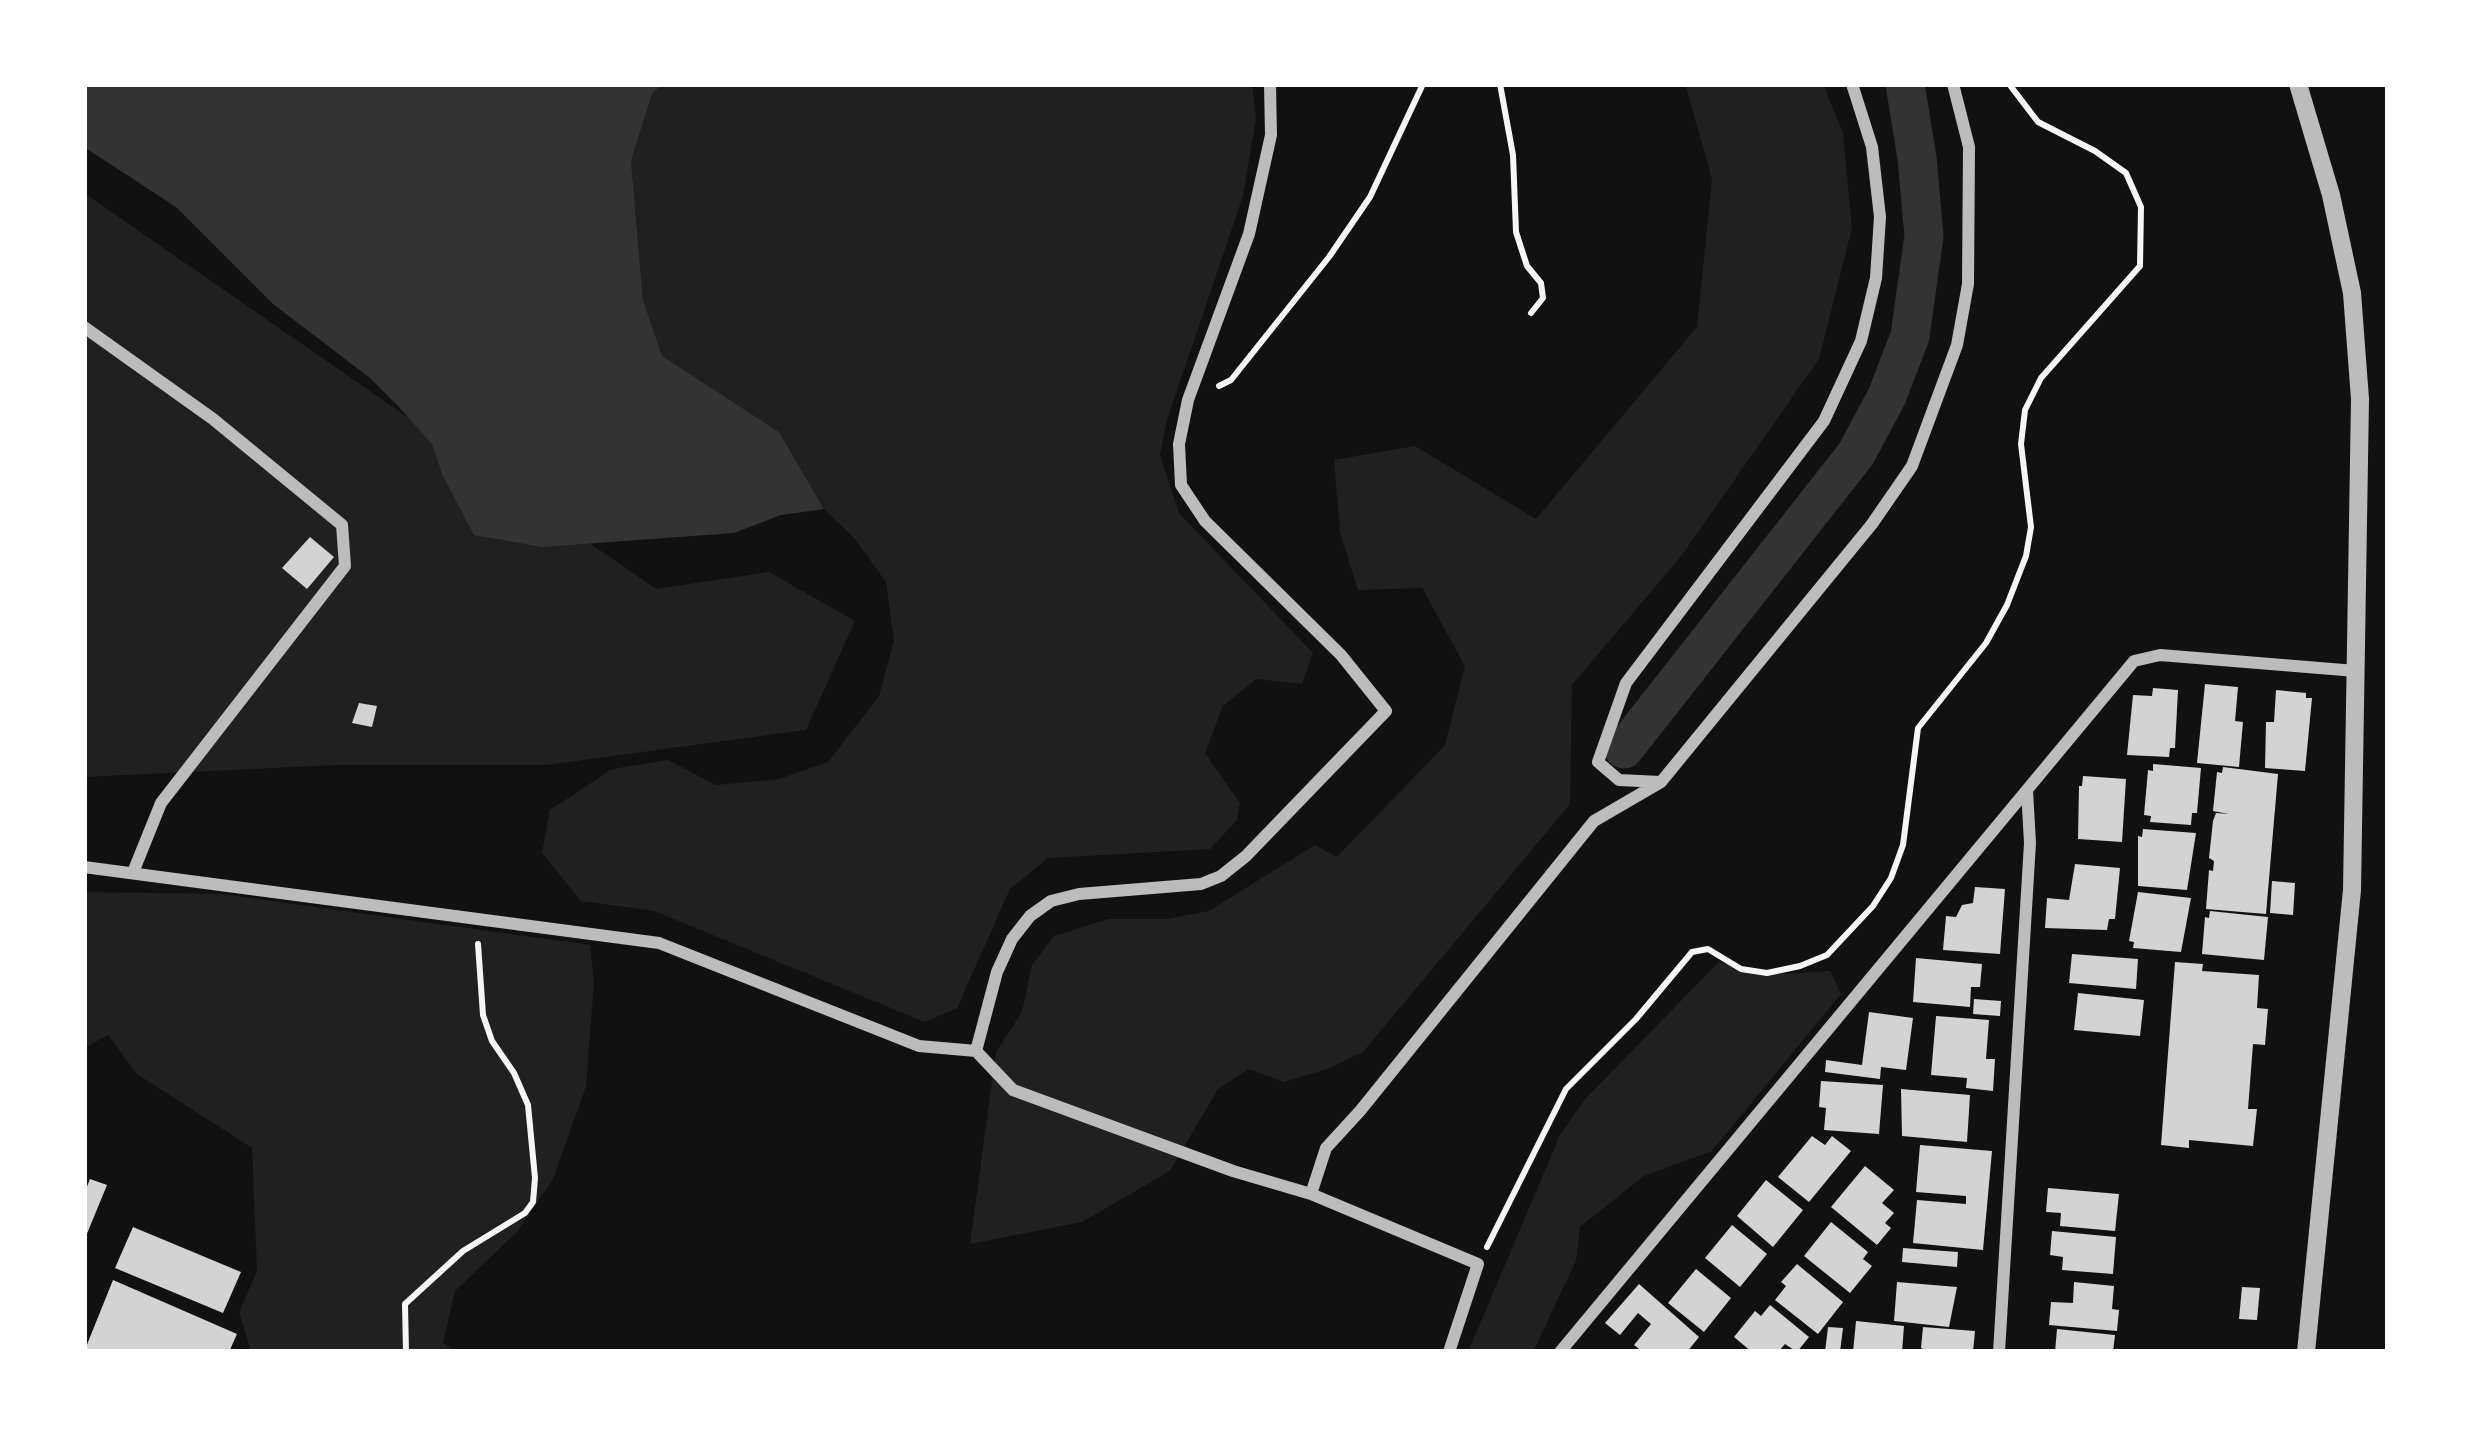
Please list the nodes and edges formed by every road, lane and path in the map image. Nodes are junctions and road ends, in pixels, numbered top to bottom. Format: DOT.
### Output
graph roads {
  1 [pos="1270,84"];
  2 [pos="1423,84"];
  3 [pos="1500,84"];
  4 [pos="1852,84"];
  5 [pos="1953,84"];
  6 [pos="2008,84"];
  7 [pos="2300,85"];
  8 [pos="1531,314"];
  9 [pos="84,328"];
  10 [pos="1188,400"];
  11 [pos="2356,671"];
  12 [pos="1661,782"];
  13 [pos="2026,790"];
  14 [pos="84,867"];
  15 [pos="134,870"];
  16 [pos="476,920"];
  17 [pos="976,1051"];
  18 [pos="1311,1194"];
  19 [pos="1478,1264"];
  20 [pos="406,1352"];
  21 [pos="1449,1352"];
  22 [pos="1560,1352"];
  23 [pos="1999,1352"];
  24 [pos="2306,1352"];
  1 -- 10 [label="street"];
  2 -- 10 [label="path"];
  3 -- 8 [label="path"];
  4 -- 12 [label="street"];
  5 -- 12 [label="street"];
  6 -- 19 [label="path"];
  7 -- 11 [label="street"];
  9 -- 15 [label="street"];
  10 -- 17 [label="street"];
  11 -- 13 [label="street"];
  11 -- 24 [label="street"];
  12 -- 18 [label="street"];
  13 -- 22 [label="street"];
  13 -- 23 [label="street"];
  14 -- 15 [label="street"];
  15 -- 16 [label="street"];
  16 -- 17 [label="street"];
  16 -- 20 [label="path"];
  17 -- 18 [label="street"];
  18 -- 19 [label="street"];
  19 -- 21 [label="street"];
}
